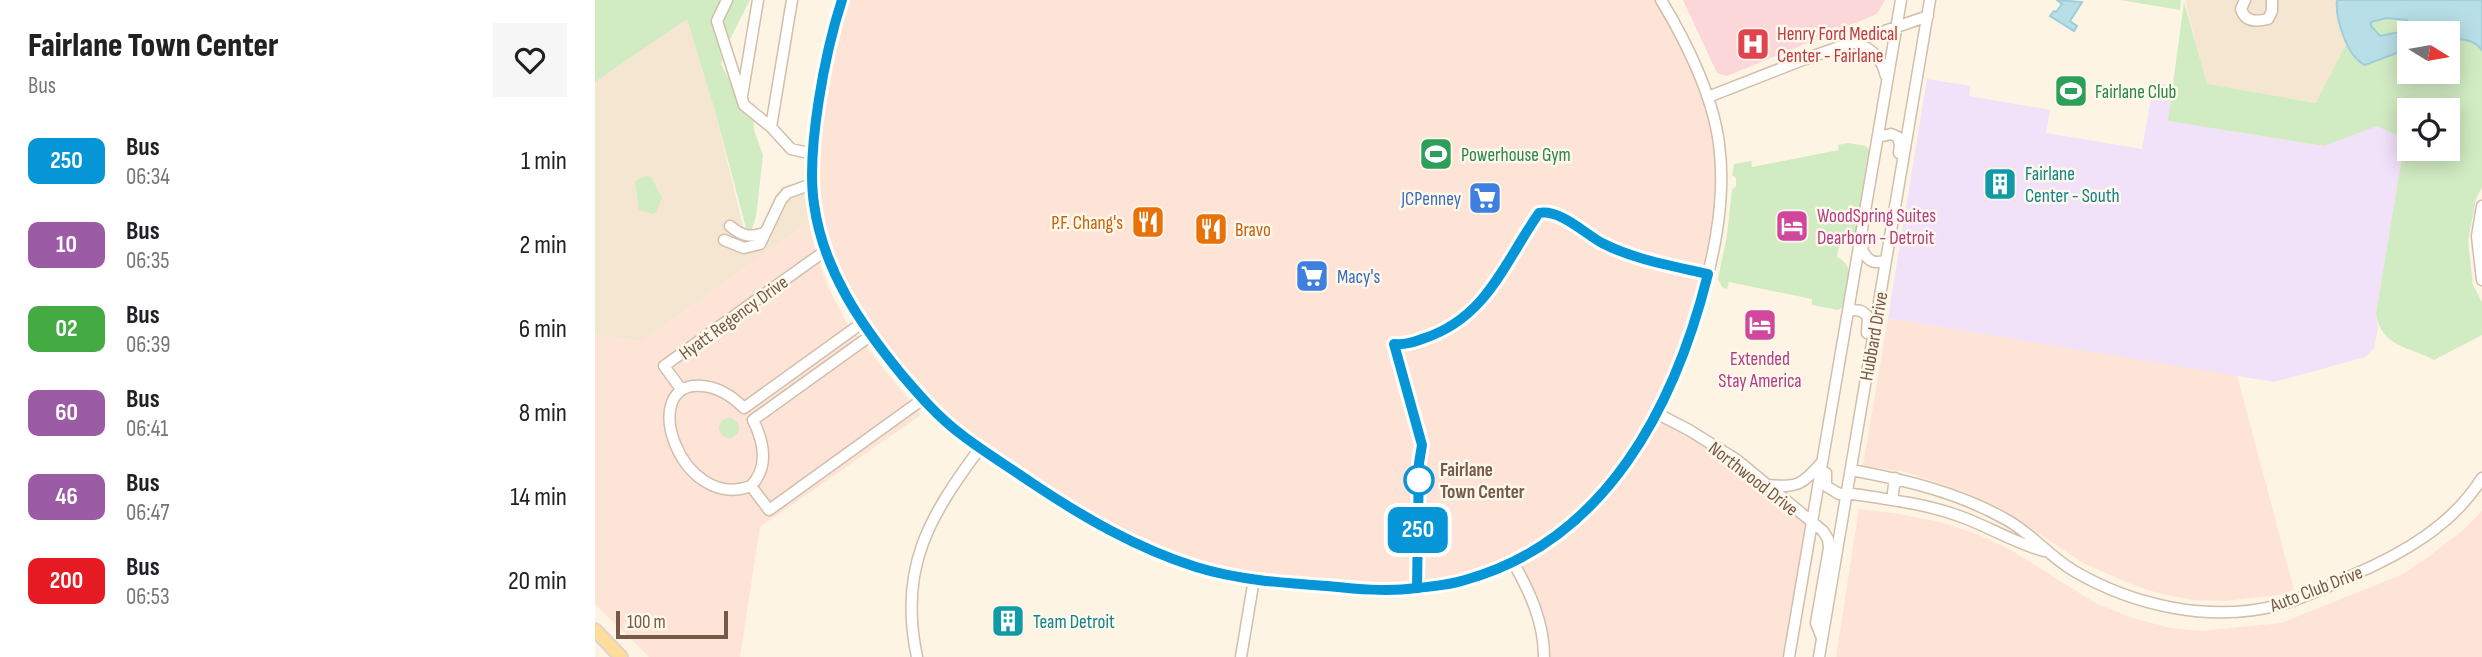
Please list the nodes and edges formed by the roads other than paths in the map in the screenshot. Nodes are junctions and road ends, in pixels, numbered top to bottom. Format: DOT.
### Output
graph roads {
  1 [pos="727,0"];
  2 [pos="758,0"];
  3 [pos="792,0"];
  4 [pos="842,0"];
  5 [pos="1661,0"];
  6 [pos="1901,0"];
  7 [pos="1930,0"];
  8 [pos="2245,0"];
  9 [pos="2272,0"];
  10 [pos="1928,16"];
  11 [pos="1896,27"];
  12 [pos="1853,41"];
  13 [pos="1887,84"];
  14 [pos="742,97"];
  15 [pos="1708,97"];
  16 [pos="771,127"];
  17 [pos="1878,137"];
  18 [pos="813,154"];
  19 [pos="812,184"];
  20 [pos="1866,203"];
  21 [pos="2482,206"];
  22 [pos="1894,212"];
  23 [pos="730,226"];
  24 [pos="767,232"];
  25 [pos="724,240"];
  26 [pos="825,251"];
  27 [pos="1886,260"];
  28 [pos="2480,262"];
  29 [pos="2482,280"];
  30 [pos="1848,311"];
  31 [pos="862,323"];
  32 [pos="870,336"];
  33 [pos="802,366"];
  34 [pos="811,379"];
  35 [pos="1836,381"];
  36 [pos="681,389"];
  37 [pos="923,399"];
  38 [pos="1861,405"];
  39 [pos="744,408"];
  40 [pos="1658,414"];
  41 [pos="753,420"];
  42 [pos="979,448"];
  43 [pos="1822,462"];
  44 [pos="1851,470"];
  45 [pos="1895,478"];
  46 [pos="2482,478"];
  47 [pos="1767,485"];
  48 [pos="751,486"];
  49 [pos="1847,493"];
  50 [pos="1959,497"];
  51 [pos="1892,500"];
  52 [pos="1984,508"];
  53 [pos="1938,509"];
  54 [pos="1976,522"];
  55 [pos="1812,523"];
  56 [pos="2045,551"];
  57 [pos="1513,562"];
  58 [pos="1254,579"];
  59 [pos="595,630"];
  60 [pos="1822,639"];
  61 [pos="621,657"];
  62 [pos="917,657"];
  63 [pos="1241,657"];
  64 [pos="1544,657"];
  65 [pos="1789,657"];
  66 [pos="1819,657"];
  1 -- 14 [label="street"];
  2 -- 14 [label="street"];
  3 -- 16 [label="street"];
  4 -- 18 [label="street"];
  5 -- 15 [label="street"];
  6 -- 11 [label="street, Hubbard Drive"];
  7 -- 10 [label="street, Hubbard Drive"];
  8 -- 9 [label="street"];
  10 -- 11 [label="street"];
  10 -- 22 [label="street, Hubbard Drive"];
  11 -- 12 [label="street"];
  11 -- 13 [label="street, Hubbard Drive"];
  12 -- 13 [label="street"];
  12 -- 15 [label="street"];
  13 -- 17 [label="street, Hubbard Drive"];
  14 -- 16 [label="street"];
  15 -- 40 [label="street"];
  16 -- 18 [label="street"];
  17 -- 20 [label="street, Hubbard Drive"];
  17 -- 22 [label="street"];
  18 -- 19 [label="street"];
  19 -- 24 [label="street"];
  19 -- 26 [label="street"];
  20 -- 27 [label="street"];
  20 -- 30 [label="street, Hubbard Drive"];
  21 -- 28 [label="street"];
  22 -- 27 [label="street, Hubbard Drive"];
  23 -- 24 [label="street"];
  24 -- 25 [label="street"];
  26 -- 31 [label="street"];
  26 -- 36 [label="street, Hyatt Regency Drive"];
  27 -- 38 [label="street, Hubbard Drive"];
  28 -- 29 [label="street"];
  30 -- 35 [label="street, Hubbard Drive"];
  30 -- 38 [label="street"];
  31 -- 32 [label="street"];
  31 -- 33 [label="street"];
  32 -- 34 [label="street"];
  32 -- 37 [label="street"];
  33 -- 34 [label="street"];
  33 -- 39 [label="street"];
  34 -- 41 [label="street"];
  35 -- 43 [label="street, Hubbard Drive"];
  35 -- 49 [label="street"];
  36 -- 39 [label="street, Hyatt Regency Drive"];
  36 -- 48 [label="street, Hyatt Regency Drive"];
  37 -- 42 [label="street"];
  37 -- 48 [label="street"];
  38 -- 44 [label="street, Hubbard Drive"];
  39 -- 41 [label="street, Hyatt Regency Drive"];
  40 -- 47 [label="street, Northwood Drive"];
  40 -- 57 [label="street"];
  41 -- 48 [label="street, Hyatt Regency Drive"];
  42 -- 58 [label="street"];
  42 -- 62 [label="street"];
  43 -- 47 [label="street"];
  43 -- 55 [label="street, Hubbard Drive"];
  44 -- 45 [label="street, Auto Club Drive"];
  44 -- 49 [label="street, Hubbard Drive"];
  45 -- 50 [label="street, Auto Club Drive"];
  45 -- 51 [label="street"];
  46 -- 56 [label="street, Auto Club Drive"];
  47 -- 55 [label="street, Northwood Drive"];
  49 -- 51 [label="street, Auto Club Drive"];
  49 -- 60 [label="street, Hubbard Drive"];
  50 -- 52 [label="street, Auto Club Drive"];
  50 -- 53 [label="street"];
  51 -- 53 [label="street, Auto Club Drive"];
  52 -- 54 [label="street"];
  52 -- 56 [label="street, Auto Club Drive"];
  53 -- 54 [label="street, Auto Club Drive"];
  54 -- 56 [label="street, Auto Club Drive"];
  55 -- 60 [label="street, Northwood Drive"];
  55 -- 65 [label="street, Hubbard Drive"];
  57 -- 58 [label="street"];
  57 -- 64 [label="street"];
  58 -- 63 [label="street"];
  59 -- 61 [label="main road"];
  60 -- 66 [label="street, Hubbard Drive"];
}
